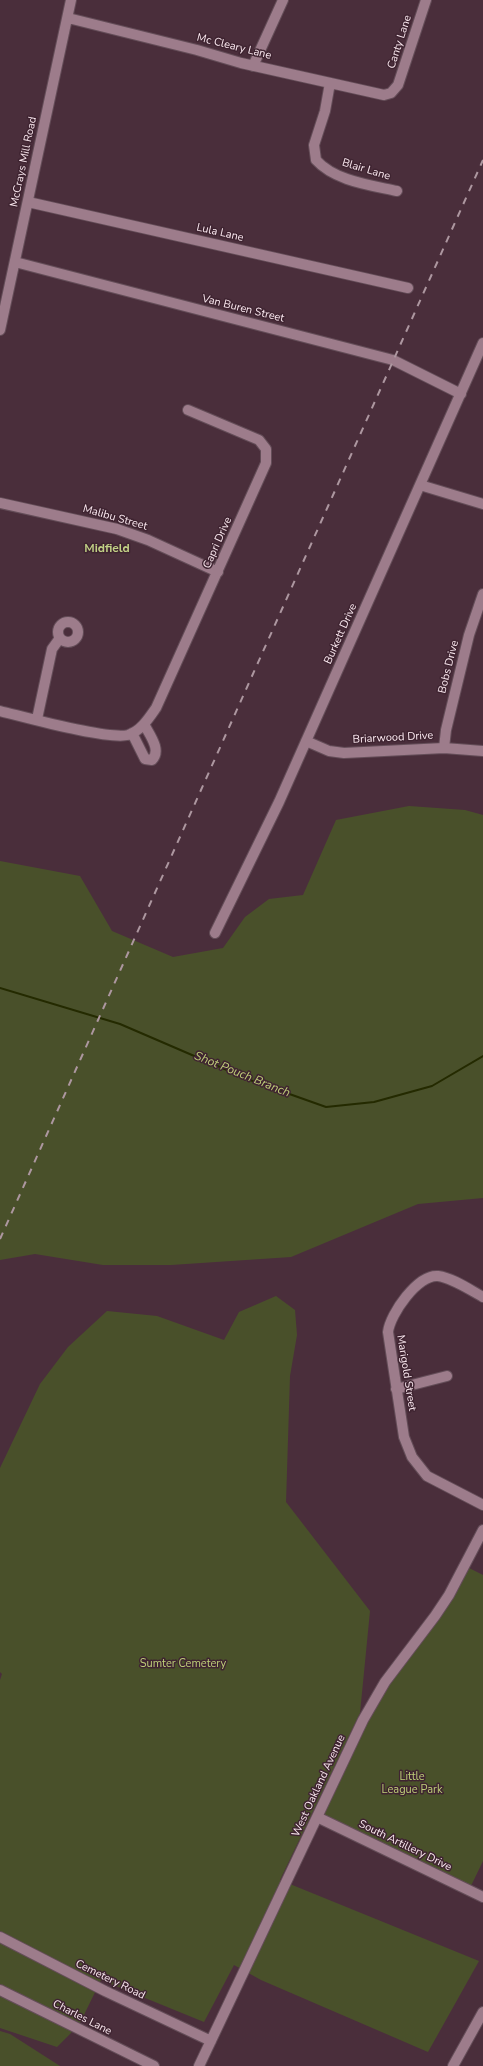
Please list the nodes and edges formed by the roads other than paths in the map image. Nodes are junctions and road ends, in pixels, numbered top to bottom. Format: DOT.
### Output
graph roads {
  1 [pos="72,0"];
  2 [pos="283,0"];
  3 [pos="426,0"];
  4 [pos="68,18"];
  5 [pos="252,66"];
  6 [pos="330,83"];
  7 [pos="394,90"];
  8 [pos="397,191"];
  9 [pos="28,202"];
  10 [pos="15,262"];
  11 [pos="408,288"];
  12 [pos="0,330"];
  13 [pos="482,349"];
  14 [pos="461,394"];
  15 [pos="188,410"];
  16 [pos="420,485"];
  17 [pos="0,503"];
  18 [pos="483,504"];
  19 [pos="218,572"];
  20 [pos="483,594"];
  21 [pos="60,638"];
  22 [pos="0,712"];
  23 [pos="37,719"];
  24 [pos="144,724"];
  25 [pos="132,733"];
  26 [pos="306,742"];
  27 [pos="444,748"];
  28 [pos="483,750"];
  29 [pos="216,933"];
  30 [pos="483,1297"];
  31 [pos="447,1376"];
  32 [pos="396,1389"];
  33 [pos="483,1505"];
  34 [pos="483,1530"];
  35 [pos="317,1817"];
  36 [pos="483,1897"];
  37 [pos="0,1937"];
  38 [pos="0,1990"];
  39 [pos="483,2012"];
  40 [pos="211,2041"];
  41 [pos="154,2066"];
  42 [pos="199,2066"];
  43 [pos="453,2066"];
  1 -- 4 [label="street, McCrays Mill Road"];
  2 -- 5 [label="street"];
  3 -- 7 [label="street, Canty Lane"];
  4 -- 5 [label="street, Mc Cleary Lane"];
  4 -- 9 [label="street, McCrays Mill Road"];
  5 -- 6 [label="street, Mc Cleary Lane"];
  6 -- 7 [label="street, Mc Cleary Lane"];
  6 -- 8 [label="street, Blair Lane"];
  9 -- 10 [label="street, McCrays Mill Road"];
  9 -- 11 [label="street, Lula Lane"];
  10 -- 12 [label="street, McCrays Mill Road"];
  10 -- 14 [label="street, Van Buren Street"];
  13 -- 14 [label="street, Burkett Drive"];
  14 -- 16 [label="street, Burkett Drive"];
  15 -- 19 [label="street, Capri Drive"];
  16 -- 18 [label="street"];
  16 -- 26 [label="street, Burkett Drive"];
  17 -- 19 [label="street, Malibu Street"];
  19 -- 24 [label="street, Capri Drive"];
  20 -- 27 [label="street, Bobs Drive"];
  21 -- 23 [label="street"];
  22 -- 23 [label="street"];
  23 -- 25 [label="street"];
  24 -- 25 [label="street, Capri Drive"];
  24 -- 25 [label="street"];
  26 -- 27 [label="street, Briarwood Drive"];
  26 -- 29 [label="street, Burkett Drive"];
  27 -- 28 [label="street, Briarwood Drive"];
  30 -- 32 [label="street, Marigold Street"];
  31 -- 32 [label="street"];
  32 -- 33 [label="street, Marigold Street"];
  34 -- 35 [label="street, West Oakland Avenue"];
  35 -- 36 [label="street, South Artillery Drive"];
  35 -- 40 [label="street, West Oakland Avenue"];
  37 -- 40 [label="street, Cemetery Road"];
  38 -- 41 [label="street, Charles Lane"];
  39 -- 43 [label="street"];
  40 -- 42 [label="street, West Oakland Avenue"];
}
